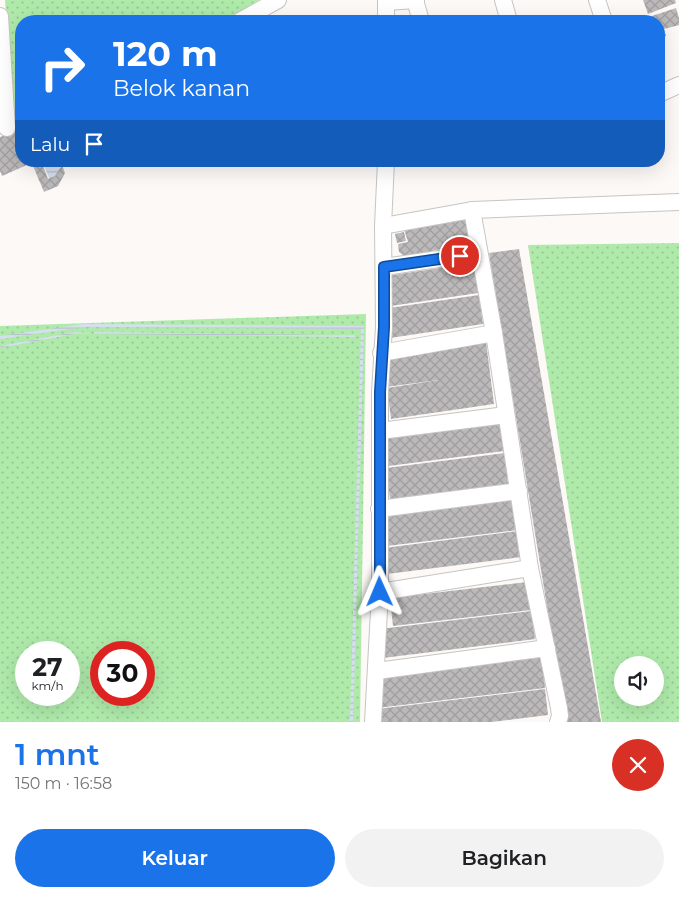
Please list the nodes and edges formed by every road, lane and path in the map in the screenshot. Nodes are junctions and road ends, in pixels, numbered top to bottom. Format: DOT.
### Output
graph roads {
  1 [pos="278,0"];
  2 [pos="415,0"];
  3 [pos="503,0"];
  4 [pos="597,0"];
  5 [pos="386,1"];
  6 [pos="251,15"];
  7 [pos="386,15"];
  8 [pos="419,15"];
  9 [pos="507,15"];
  10 [pos="602,15"];
  11 [pos="0,16"];
  12 [pos="679,85"];
  13 [pos="665,91"];
  14 [pos="9,126"];
  15 [pos="386,167"];
  16 [pos="679,202"];
  17 [pos="472,210"];
  18 [pos="383,226"];
  19 [pos="479,253"];
  20 [pos="384,267"];
  21 [pos="494,333"];
  22 [pos="381,353"];
  23 [pos="506,415"];
  24 [pos="380,431"];
  25 [pos="519,491"];
  26 [pos="379,509"];
  27 [pos="530,568"];
  28 [pos="380,592"];
  29 [pos="547,648"];
  30 [pos="377,671"];
  31 [pos="372,722"];
  32 [pos="558,722"];
  1 -- 6 [label="street"];
  2 -- 5 [label="street"];
  2 -- 8 [label="street"];
  3 -- 9 [label="street"];
  4 -- 10 [label="street"];
  5 -- 7 [label="street"];
  11 -- 14 [label="street"];
  12 -- 13 [label="street"];
  15 -- 18 [label="street"];
  16 -- 17 [label="street"];
  17 -- 18 [label="street"];
  17 -- 19 [label="street"];
  18 -- 20 [label="street"];
  19 -- 20 [label="street"];
  19 -- 21 [label="street"];
  20 -- 22 [label="street"];
  21 -- 22 [label="street"];
  21 -- 23 [label="street"];
  22 -- 24 [label="street"];
  23 -- 24 [label="street"];
  23 -- 25 [label="street"];
  24 -- 26 [label="street"];
  25 -- 26 [label="street"];
  25 -- 27 [label="street"];
  26 -- 28 [label="street"];
  27 -- 28 [label="street"];
  27 -- 29 [label="street"];
  28 -- 30 [label="street"];
  29 -- 30 [label="street"];
  29 -- 32 [label="street"];
  30 -- 31 [label="street"];
}
